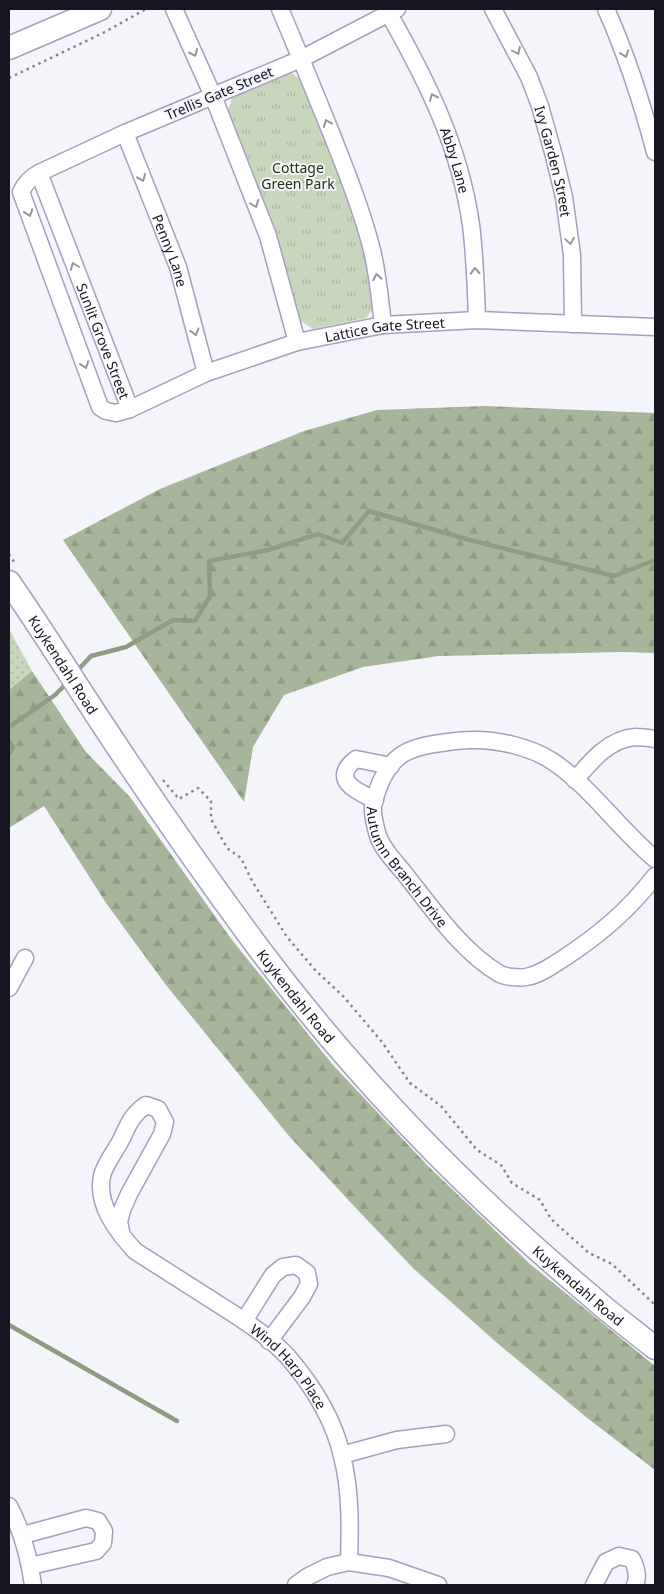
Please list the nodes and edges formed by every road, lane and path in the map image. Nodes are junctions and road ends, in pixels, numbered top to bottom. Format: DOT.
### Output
graph roads {
  1 [pos="100,9"];
  2 [pos="146,9"];
  3 [pos="174,9"];
  4 [pos="280,9"];
  5 [pos="493,9"];
  6 [pos="606,9"];
  7 [pos="393,11"];
  8 [pos="9,48"];
  9 [pos="301,59"];
  10 [pos="9,78"];
  11 [pos="213,96"];
  12 [pos="124,133"];
  13 [pos="655,152"];
  14 [pos="39,173"];
  15 [pos="477,320"];
  16 [pos="573,324"];
  17 [pos="383,325"];
  18 [pos="655,327"];
  19 [pos="297,342"];
  20 [pos="206,373"];
  21 [pos="130,409"];
  22 [pos="9,582"];
  23 [pos="655,739"];
  24 [pos="391,766"];
  25 [pos="160,777"];
  26 [pos="575,780"];
  27 [pos="375,800"];
  28 [pos="655,859"];
  29 [pos="655,876"];
  30 [pos="25,958"];
  31 [pos="9,988"];
  32 [pos="122,1236"];
  33 [pos="655,1305"];
  34 [pos="244,1321"];
  35 [pos="270,1341"];
  36 [pos="655,1348"];
  37 [pos="446,1434"];
  38 [pos="342,1455"];
  39 [pos="9,1506"];
  40 [pos="23,1536"];
  41 [pos="349,1562"];
  42 [pos="30,1566"];
  43 [pos="33,1585"];
  44 [pos="296,1585"];
  45 [pos="438,1585"];
  46 [pos="594,1585"];
  47 [pos="635,1585"];
  1 -- 8 [label="main road"];
  2 -- 10 [label="path"];
  3 -- 11 [label="street, one-way"];
  4 -- 9 [label="street"];
  5 -- 16 [label="street, Ivy Garden Street, one-way"];
  6 -- 13 [label="street, one-way"];
  7 -- 9 [label="street, Trellis Gate Street"];
  15 -- 7 [label="street, Abby Lane, one-way"];
  9 -- 11 [label="street, Trellis Gate Street"];
  17 -- 9 [label="street, one-way"];
  11 -- 12 [label="street, Trellis Gate Street"];
  11 -- 19 [label="street, one-way"];
  12 -- 14 [label="street, Trellis Gate Street"];
  12 -- 20 [label="street, Penny Lane, one-way"];
  21 -- 14 [label="street, Sunlit Grove Street, one-way"];
  14 -- 21 [label="street, Sunlit Grove Street, one-way"];
  15 -- 16 [label="street, Lattice Gate Street"];
  15 -- 17 [label="street, Lattice Gate Street"];
  16 -- 18 [label="street, Lattice Gate Street"];
  17 -- 19 [label="street, Lattice Gate Street"];
  19 -- 20 [label="street, Lattice Gate Street"];
  20 -- 21 [label="street, Lattice Gate Street"];
  22 -- 36 [label="main road, Kuykendahl Road"];
  23 -- 26 [label="street"];
  24 -- 26 [label="street, Autumn Branch Drive"];
  24 -- 27 [label="street, Autumn Branch Drive"];
  24 -- 27 [label="street"];
  25 -- 33 [label="path"];
  26 -- 28 [label="street, Autumn Branch Drive"];
  27 -- 29 [label="street, Autumn Branch Drive"];
  30 -- 31 [label="street"];
  32 -- 32 [label="street, Wind Harp Place"];
  32 -- 34 [label="street, Wind Harp Place"];
  34 -- 35 [label="street, Wind Harp Place"];
  34 -- 35 [label="street"];
  35 -- 38 [label="street, Wind Harp Place"];
  37 -- 38 [label="street"];
  38 -- 41 [label="street, Wind Harp Place"];
  39 -- 40 [label="street"];
  40 -- 42 [label="street"];
  40 -- 42 [label="street"];
  41 -- 44 [label="street"];
  41 -- 45 [label="street"];
  42 -- 43 [label="street"];
  46 -- 47 [label="street"];
}
